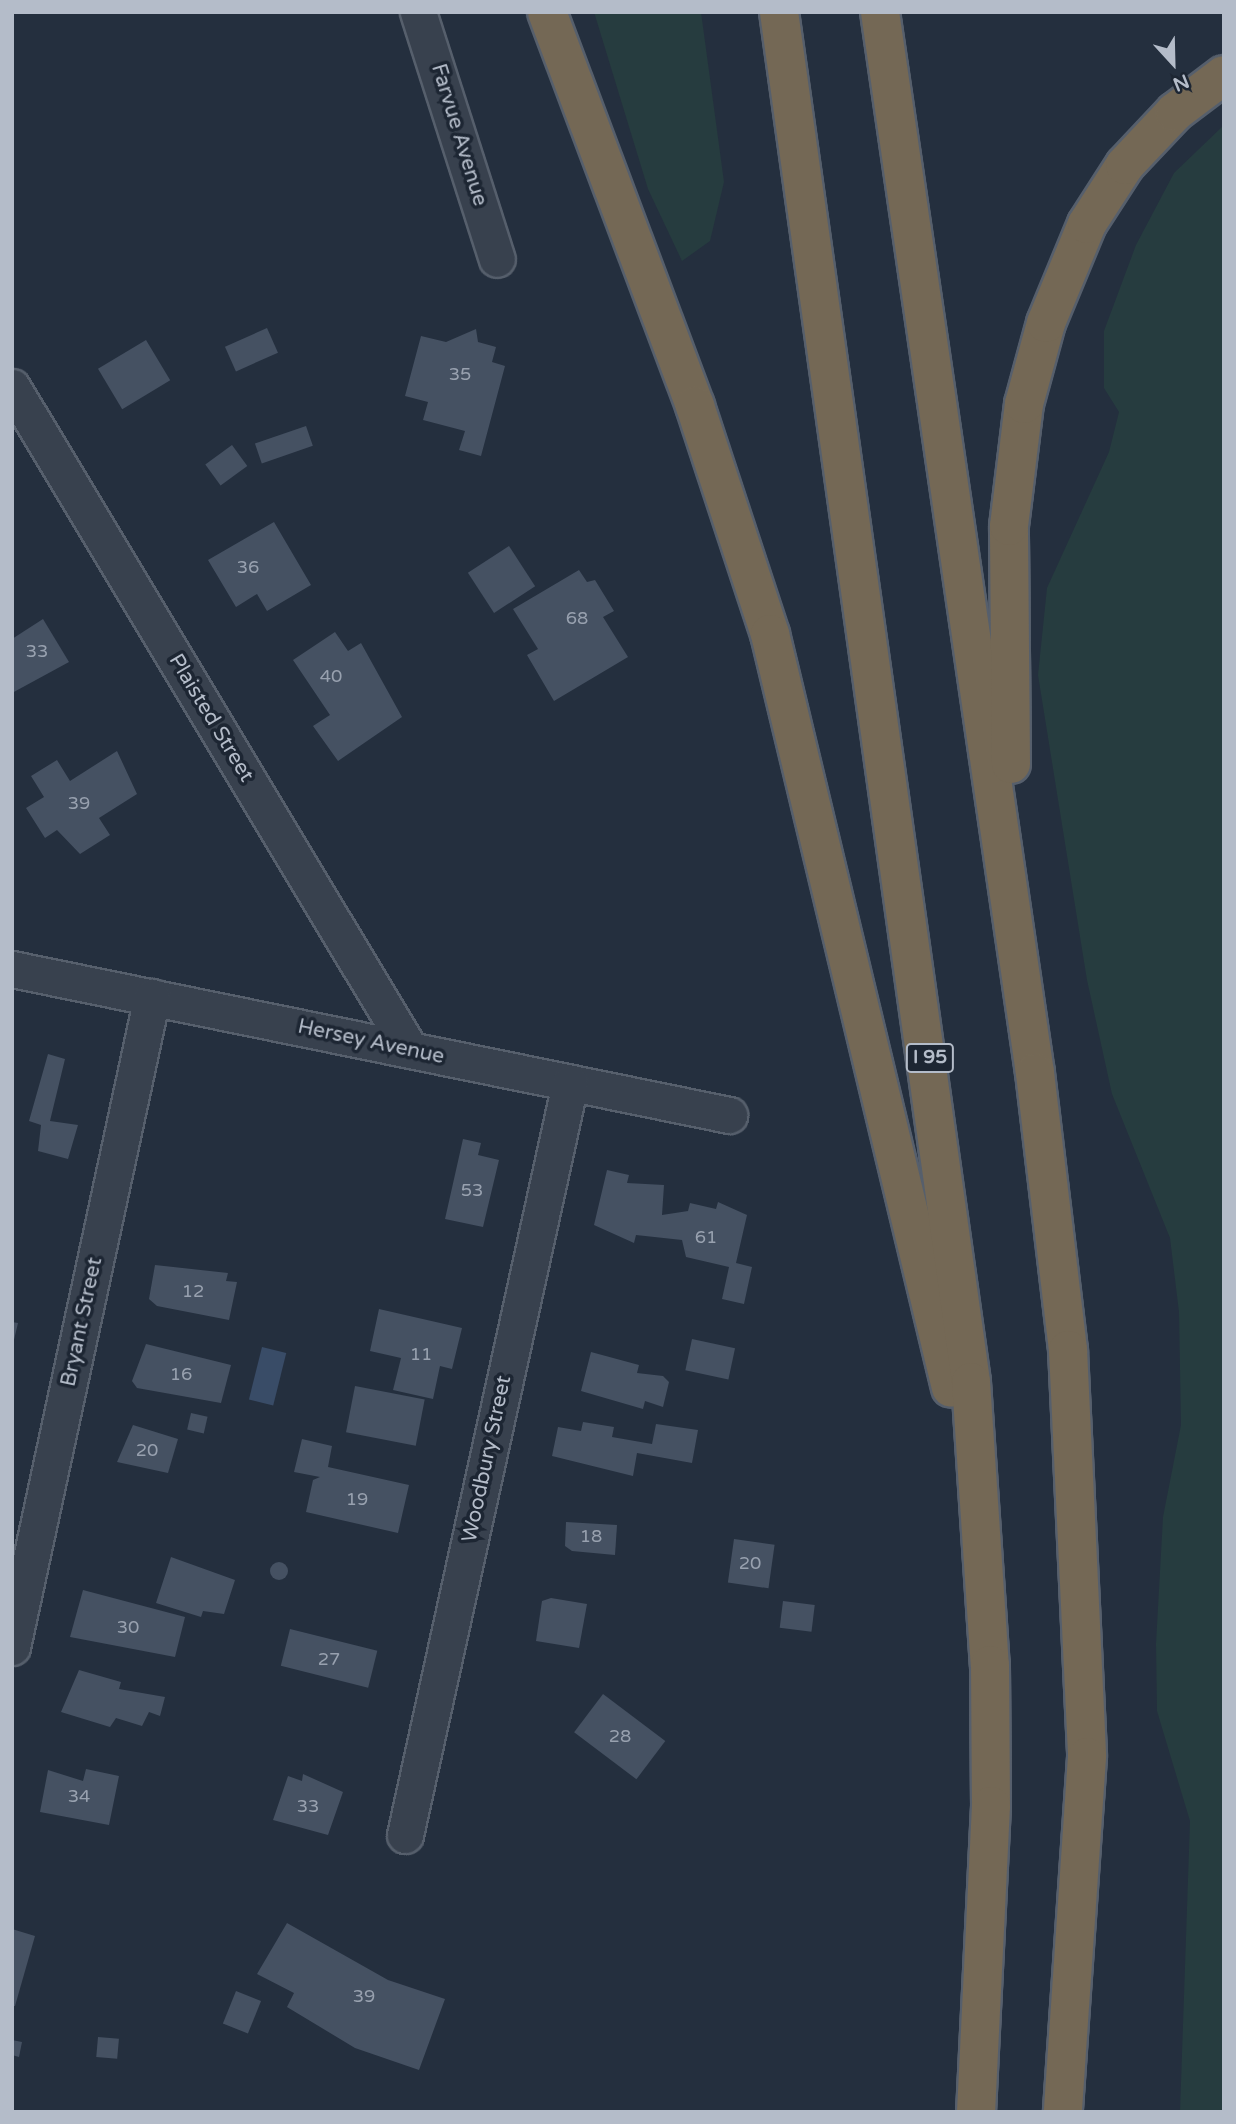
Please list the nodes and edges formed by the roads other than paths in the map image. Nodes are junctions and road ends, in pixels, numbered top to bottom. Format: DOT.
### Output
graph roads {
  1 [pos="418,12"];
  2 [pos="547,12"];
  3 [pos="779,12"];
  4 [pos="880,12"];
  5 [pos="1224,75"];
  6 [pos="497,259"];
  7 [pos="12,387"];
  8 [pos="1016,941"];
  9 [pos="12,969"];
  10 [pos="152,998"];
  11 [pos="410,1050"];
  12 [pos="570,1083"];
  13 [pos="729,1115"];
  14 [pos="983,1523"];
  15 [pos="12,1647"];
  16 [pos="405,1835"];
  17 [pos="976,2112"];
  18 [pos="1063,2112"];
  1 -- 6 [label="street, Farvue Avenue"];
  2 -- 14 [label="highway"];
  3 -- 14 [label="highway, I 95"];
  4 -- 8 [label="highway"];
  5 -- 8 [label="highway"];
  7 -- 11 [label="street, Plaisted Street"];
  8 -- 18 [label="highway"];
  9 -- 10 [label="street, Hersey Avenue"];
  10 -- 11 [label="street, Hersey Avenue"];
  10 -- 15 [label="street, Bryant Street"];
  11 -- 12 [label="street, Hersey Avenue"];
  12 -- 13 [label="street, Hersey Avenue"];
  12 -- 16 [label="street, Woodbury Street"];
  14 -- 17 [label="highway, I 95"];
}
